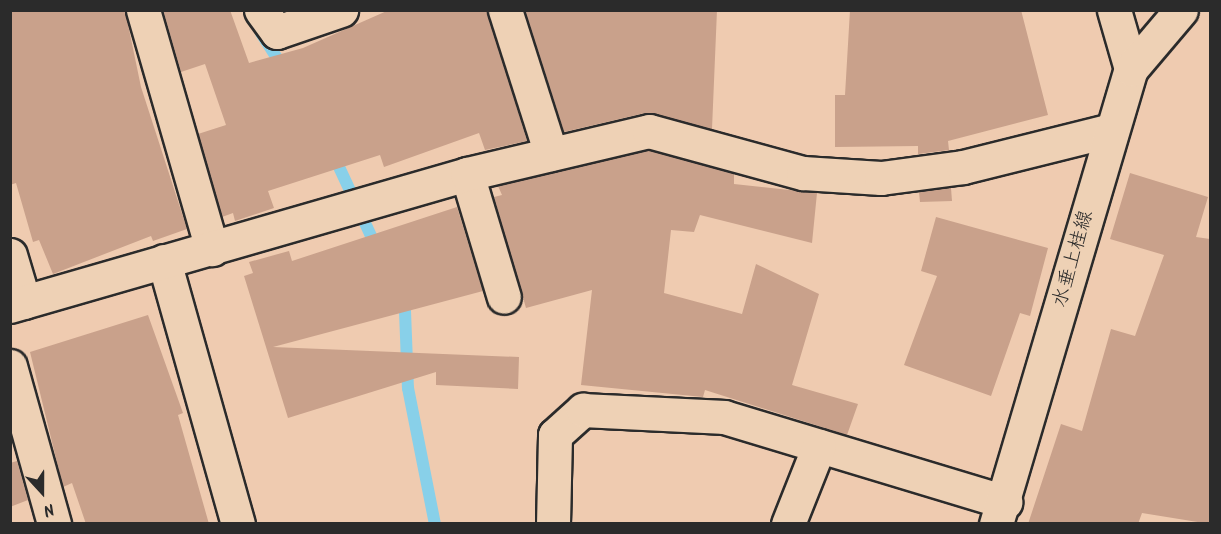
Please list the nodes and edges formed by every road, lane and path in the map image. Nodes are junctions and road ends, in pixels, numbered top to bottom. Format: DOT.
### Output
graph roads {
  1 [pos="143,10"];
  2 [pos="261,10"];
  3 [pos="341,10"];
  4 [pos="505,10"];
  5 [pos="1114,10"];
  6 [pos="1181,10"];
  7 [pos="1131,69"];
  8 [pos="1111,130"];
  9 [pos="551,154"];
  10 [pos="467,174"];
  11 [pos="212,249"];
  12 [pos="10,255"];
  13 [pos="164,261"];
  14 [pos="504,297"];
  15 [pos="17,304"];
  16 [pos="10,366"];
  17 [pos="819,446"];
  18 [pos="1001,513"];
  19 [pos="54,524"];
  20 [pos="238,524"];
  21 [pos="553,524"];
  22 [pos="788,524"];
  1 -- 11 [label="street"];
  2 -- 3 [label="street"];
  4 -- 9 [label="street"];
  5 -- 7 [label="street"];
  6 -- 7 [label="street, 水垂上桂線"];
  7 -- 8 [label="street, 水垂上桂線"];
  8 -- 9 [label="street"];
  8 -- 18 [label="street, 水垂上桂線"];
  9 -- 10 [label="street"];
  10 -- 11 [label="street"];
  10 -- 14 [label="street"];
  11 -- 13 [label="street"];
  12 -- 15 [label="street"];
  13 -- 15 [label="street"];
  13 -- 20 [label="street"];
  16 -- 19 [label="street"];
  17 -- 18 [label="street"];
  17 -- 21 [label="street"];
  17 -- 22 [label="street"];
}
